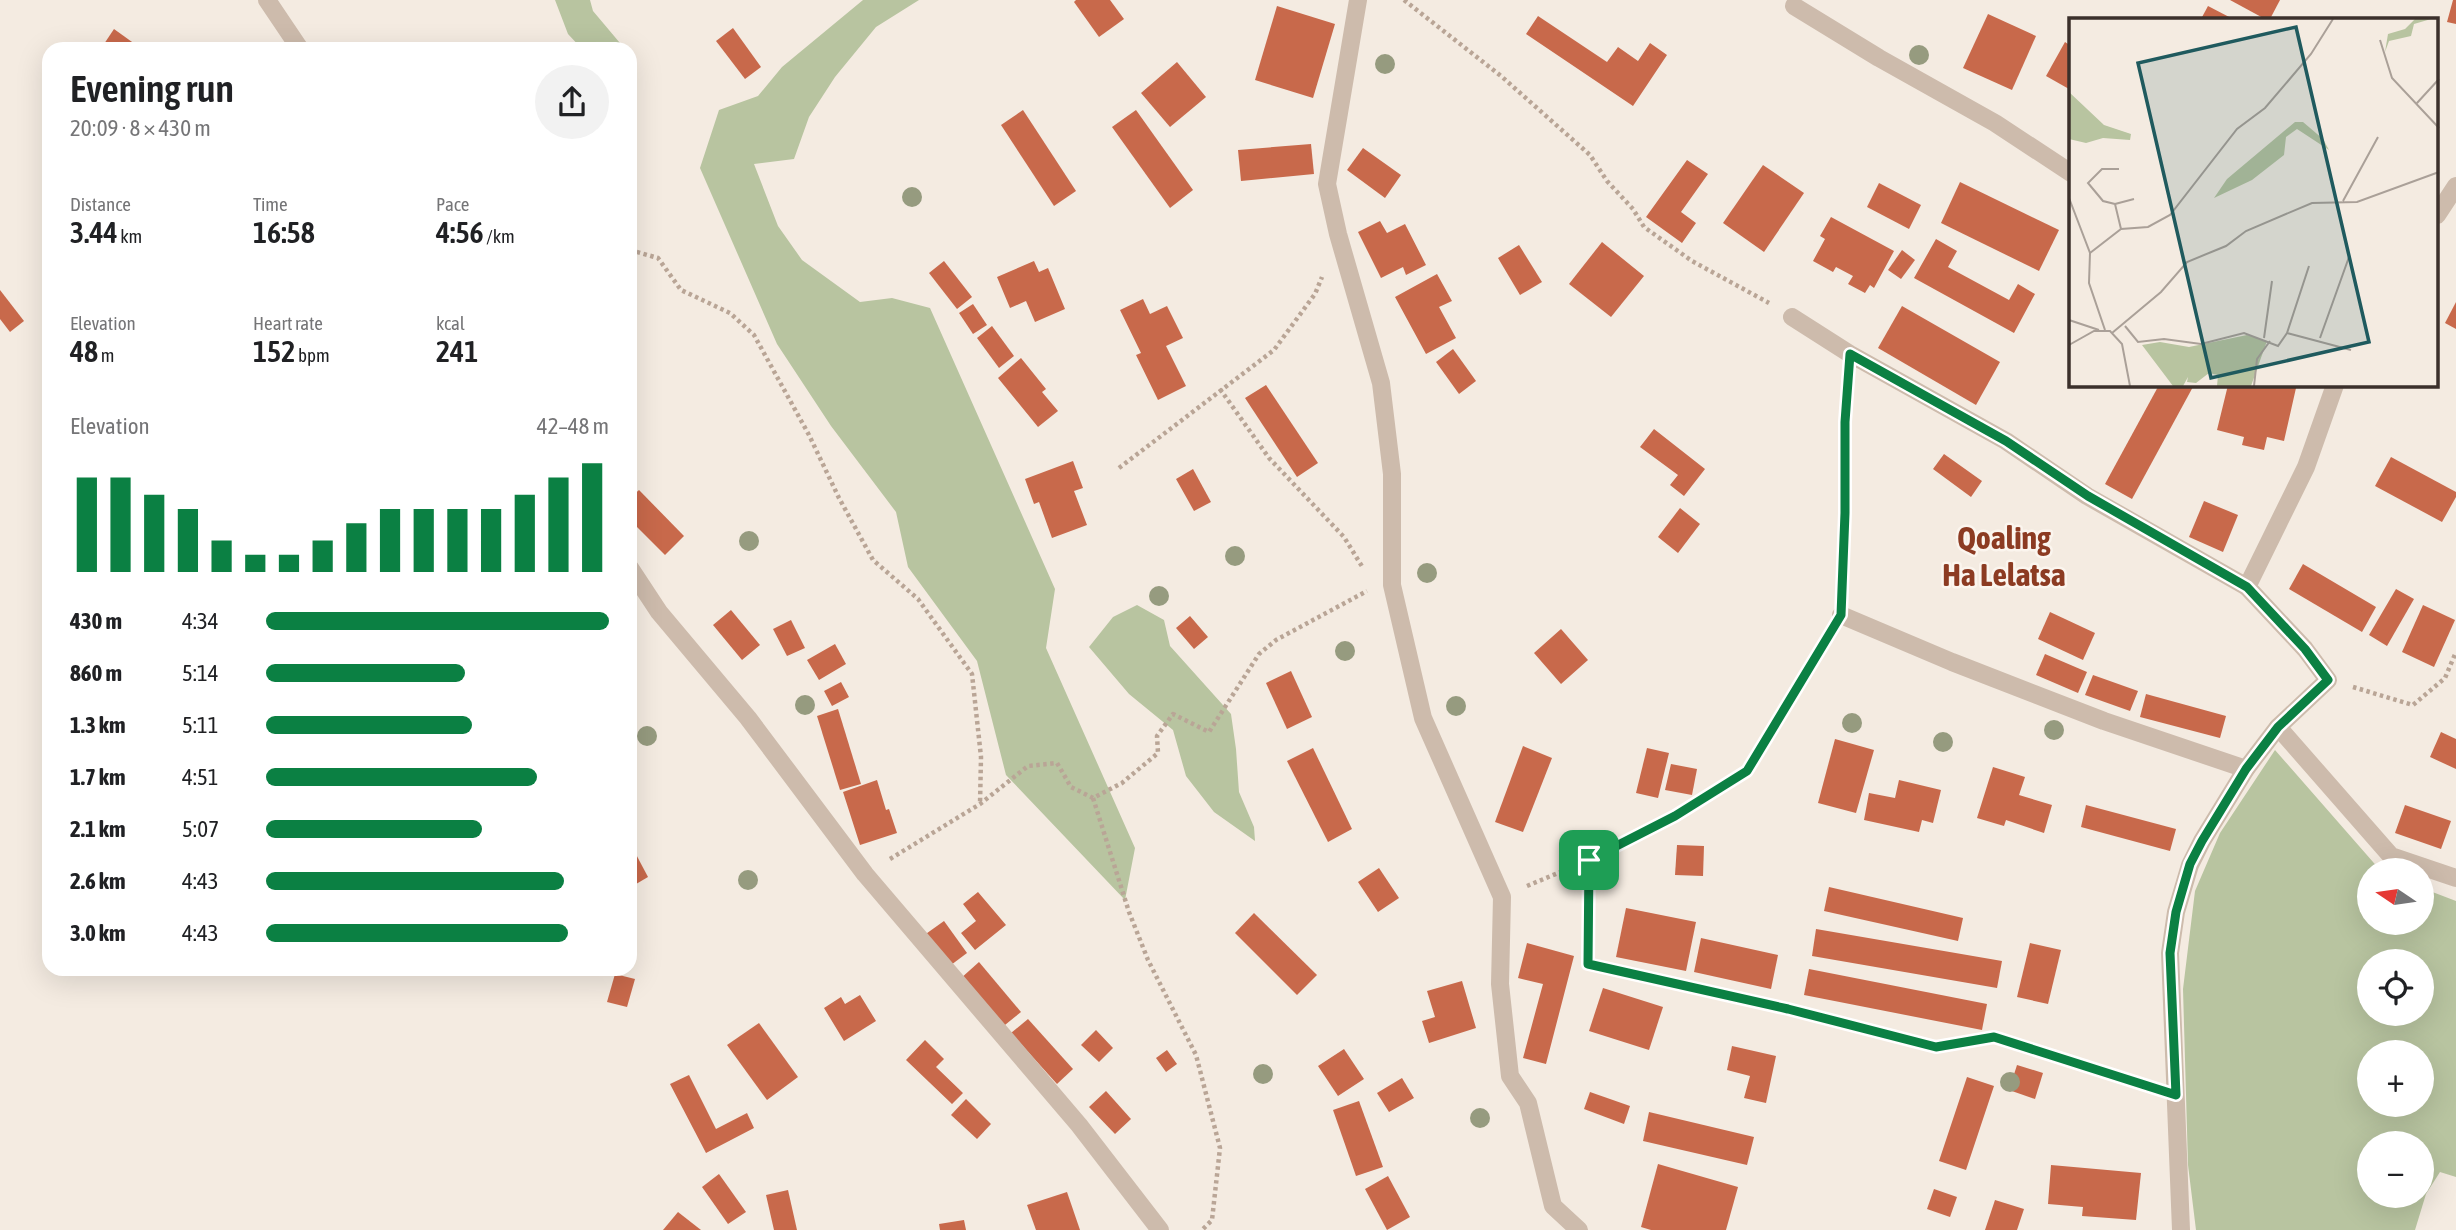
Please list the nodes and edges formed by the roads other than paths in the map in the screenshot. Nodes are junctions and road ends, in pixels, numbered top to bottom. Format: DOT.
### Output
graph roads {
  1 [pos="267,0"];
  2 [pos="1358,0"];
  3 [pos="1794,6"];
  4 [pos="295,42"];
  5 [pos="2069,172"];
  6 [pos="2456,186"];
  7 [pos="2438,213"];
  8 [pos="1792,317"];
  9 [pos="2334,387"];
  10 [pos="637,579"];
  11 [pos="2247,587"];
  12 [pos="1841,615"];
  13 [pos="2278,727"];
  14 [pos="2246,769"];
  15 [pos="2456,878"];
  16 [pos="1160,1230"];
  17 [pos="1579,1230"];
  18 [pos="2181,1230"];
  1 -- 4 [label="street"];
  2 -- 17 [label="street"];
  3 -- 5 [label="street"];
  6 -- 7 [label="street"];
  8 -- 11 [label="street"];
  9 -- 11 [label="street"];
  10 -- 16 [label="street"];
  11 -- 13 [label="street"];
  12 -- 14 [label="street"];
  13 -- 14 [label="street"];
  13 -- 15 [label="street"];
  14 -- 18 [label="street"];
}
